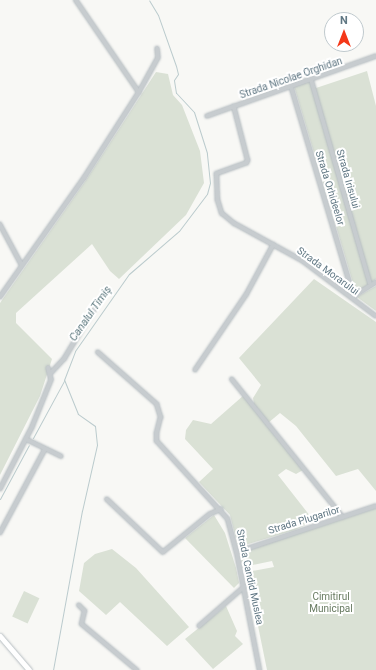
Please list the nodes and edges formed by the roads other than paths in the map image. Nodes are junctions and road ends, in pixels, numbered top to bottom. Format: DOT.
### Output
graph roads {
  1 [pos="76,0"];
  2 [pos="157,49"];
  3 [pos="376,56"];
  4 [pos="311,78"];
  5 [pos="291,85"];
  6 [pos="140,92"];
  7 [pos="234,106"];
  8 [pos="207,116"];
  9 [pos="227,219"];
  10 [pos="0,224"];
  11 [pos="273,245"];
  12 [pos="22,265"];
  13 [pos="376,282"];
  14 [pos="370,284"];
  15 [pos="0,297"];
  16 [pos="353,297"];
  17 [pos="96,306"];
  18 [pos="376,316"];
  19 [pos="98,352"];
  20 [pos="48,368"];
  21 [pos="195,370"];
  22 [pos="50,374"];
  23 [pos="232,379"];
  24 [pos="26,439"];
  25 [pos="45,449"];
  26 [pos="61,456"];
  27 [pos="0,489"];
  28 [pos="107,499"];
  29 [pos="376,506"];
  30 [pos="220,509"];
  31 [pos="343,517"];
  32 [pos="0,533"];
  33 [pos="237,552"];
  34 [pos="244,587"];
  35 [pos="79,605"];
  36 [pos="199,626"];
  37 [pos="0,636"];
  38 [pos="28,670"];
  39 [pos="138,670"];
  40 [pos="261,670"];
  1 -- 6 [label="street"];
  2 -- 6 [label="street"];
  3 -- 4 [label="street, Strada Nicolae Orghidan"];
  4 -- 5 [label="street, Strada Nicolae Orghidan"];
  4 -- 14 [label="street, Strada Irisului"];
  5 -- 7 [label="street, Strada Nicolae Orghidan"];
  5 -- 16 [label="street, Strada Orhideelor"];
  6 -- 12 [label="street"];
  7 -- 8 [label="street, Strada Nicolae Orghidan"];
  7 -- 9 [label="street, Strada Nicolae Orghidan"];
  9 -- 11 [label="street, Strada Morarului"];
  10 -- 12 [label="street"];
  11 -- 16 [label="street, Strada Morarului"];
  11 -- 21 [label="street"];
  12 -- 15 [label="street"];
  13 -- 14 [label="street"];
  14 -- 16 [label="street"];
  16 -- 18 [label="street, Strada Morarului"];
  17 -- 22 [label="street"];
  19 -- 30 [label="street, Strada Candid Muslea"];
  20 -- 22 [label="street"];
  22 -- 24 [label="street"];
  23 -- 31 [label="street"];
  24 -- 25 [label="street"];
  24 -- 27 [label="street"];
  25 -- 26 [label="street"];
  25 -- 32 [label="street"];
  28 -- 30 [label="street"];
  29 -- 31 [label="street, Strada Plugarilor"];
  30 -- 33 [label="street, Strada Candid Muslea"];
  31 -- 33 [label="street, Strada Plugarilor"];
  33 -- 34 [label="street, Strada Candid Muslea"];
  34 -- 36 [label="street"];
  34 -- 40 [label="street, Strada Candid Muslea"];
  35 -- 39 [label="street"];
  37 -- 38 [label="main road"];
}
